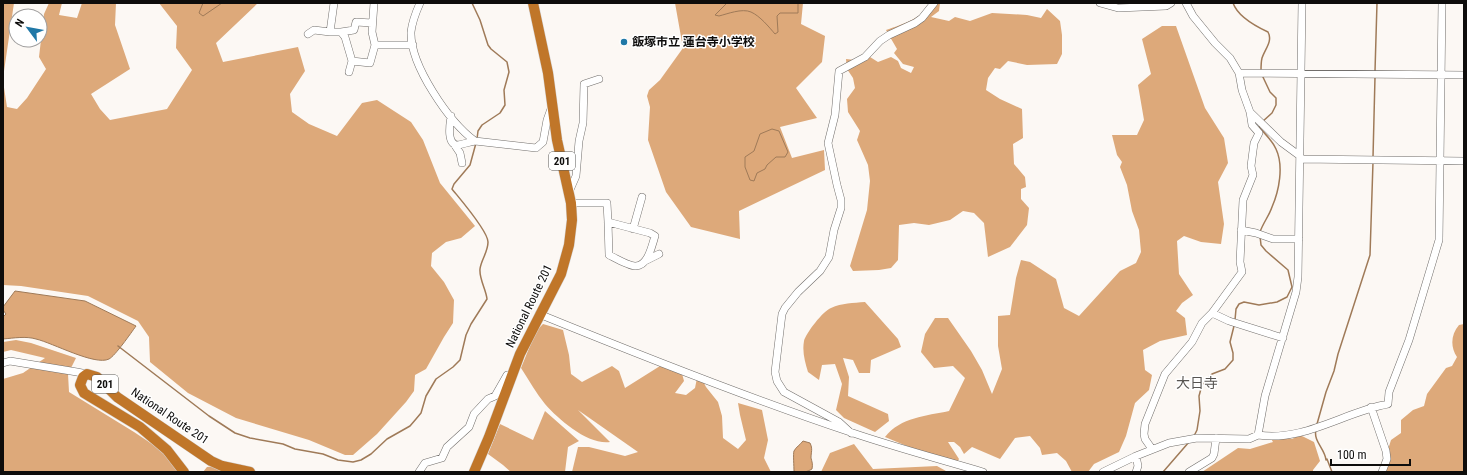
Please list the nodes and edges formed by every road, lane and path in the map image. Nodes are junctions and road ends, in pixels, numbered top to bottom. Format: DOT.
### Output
graph roads {
  1 [pos="334,3"];
  2 [pos="374,3"];
  3 [pos="420,3"];
  4 [pos="533,3"];
  5 [pos="934,3"];
  6 [pos="1100,3"];
  7 [pos="1171,3"];
  8 [pos="1186,3"];
  9 [pos="1302,3"];
  10 [pos="1442,3"];
  11 [pos="372,23"];
  12 [pos="330,32"];
  13 [pos="341,32"];
  14 [pos="308,34"];
  15 [pos="413,45"];
  16 [pos="375,46"];
  17 [pos="352,61"];
  18 [pos="349,72"];
  19 [pos="1301,72"];
  20 [pos="1239,73"];
  21 [pos="1441,74"];
  22 [pos="1464,75"];
  23 [pos="599,79"];
  24 [pos="552,106"];
  25 [pos="1250,112"];
  26 [pos="450,116"];
  27 [pos="475,141"];
  28 [pos="454,144"];
  29 [pos="1300,157"];
  30 [pos="1440,161"];
  31 [pos="1464,161"];
  32 [pos="462,163"];
  33 [pos="569,193"];
  34 [pos="642,197"];
  35 [pos="571,203"];
  36 [pos="608,222"];
  37 [pos="634,229"];
  38 [pos="1241,230"];
  39 [pos="1299,239"];
  40 [pos="659,254"];
  41 [pos="643,262"];
  42 [pos="1212,313"];
  43 [pos="540,314"];
  44 [pos="1283,338"];
  45 [pos="3,363"];
  46 [pos="87,374"];
  47 [pos="512,375"];
  48 [pos="1371,407"];
  49 [pos="851,433"];
  50 [pos="1258,435"];
  51 [pos="1216,438"];
  52 [pos="1152,449"];
  53 [pos="1136,456"];
  54 [pos="184,472"];
  55 [pos="250,472"];
  56 [pos="418,472"];
  57 [pos="474,472"];
  58 [pos="983,472"];
  59 [pos="1103,472"];
  60 [pos="1136,472"];
  61 [pos="1189,472"];
  62 [pos="1382,472"];
  1 -- 12 [label="street"];
  2 -- 11 [label="street"];
  3 -- 15 [label="street"];
  4 -- 24 [label="highway, National Route 201 / 201"];
  5 -- 49 [label="street"];
  6 -- 7 [label="street"];
  8 -- 20 [label="street"];
  9 -- 19 [label="street"];
  10 -- 21 [label="street"];
  11 -- 13 [label="street"];
  11 -- 16 [label="street"];
  12 -- 13 [label="street"];
  12 -- 14 [label="street"];
  13 -- 17 [label="street"];
  15 -- 16 [label="street"];
  15 -- 26 [label="street"];
  16 -- 17 [label="street"];
  17 -- 18 [label="street"];
  19 -- 20 [label="street"];
  19 -- 21 [label="street"];
  19 -- 29 [label="street"];
  20 -- 25 [label="street"];
  21 -- 22 [label="street"];
  21 -- 30 [label="street"];
  23 -- 33 [label="street"];
  24 -- 27 [label="street"];
  24 -- 33 [label="highway, National Route 201 / 201"];
  25 -- 29 [label="street"];
  25 -- 38 [label="street"];
  26 -- 27 [label="street"];
  26 -- 28 [label="street"];
  27 -- 28 [label="street"];
  28 -- 32 [label="street"];
  29 -- 30 [label="street"];
  29 -- 39 [label="street"];
  30 -- 31 [label="street"];
  30 -- 48 [label="street"];
  33 -- 35 [label="highway, National Route 201 / 201"];
  34 -- 37 [label="street"];
  35 -- 36 [label="street"];
  35 -- 43 [label="highway, National Route 201 / 201"];
  36 -- 37 [label="street"];
  36 -- 41 [label="street"];
  37 -- 41 [label="street"];
  38 -- 39 [label="street"];
  38 -- 42 [label="street"];
  39 -- 44 [label="street"];
  40 -- 41 [label="street"];
  42 -- 44 [label="street"];
  42 -- 52 [label="street"];
  43 -- 47 [label="highway, National Route 201 / 201"];
  43 -- 49 [label="street"];
  44 -- 50 [label="street"];
  45 -- 46 [label="street"];
  46 -- 54 [label="highway, 201"];
  46 -- 55 [label="highway, National Route 201 / 201"];
  47 -- 56 [label="street"];
  47 -- 57 [label="highway, National Route 201 / 201"];
  48 -- 50 [label="street"];
  48 -- 62 [label="street"];
  49 -- 58 [label="street"];
  50 -- 51 [label="street"];
  51 -- 52 [label="street"];
  51 -- 61 [label="street"];
  52 -- 53 [label="street"];
  53 -- 59 [label="street"];
  53 -- 60 [label="street"];
}
